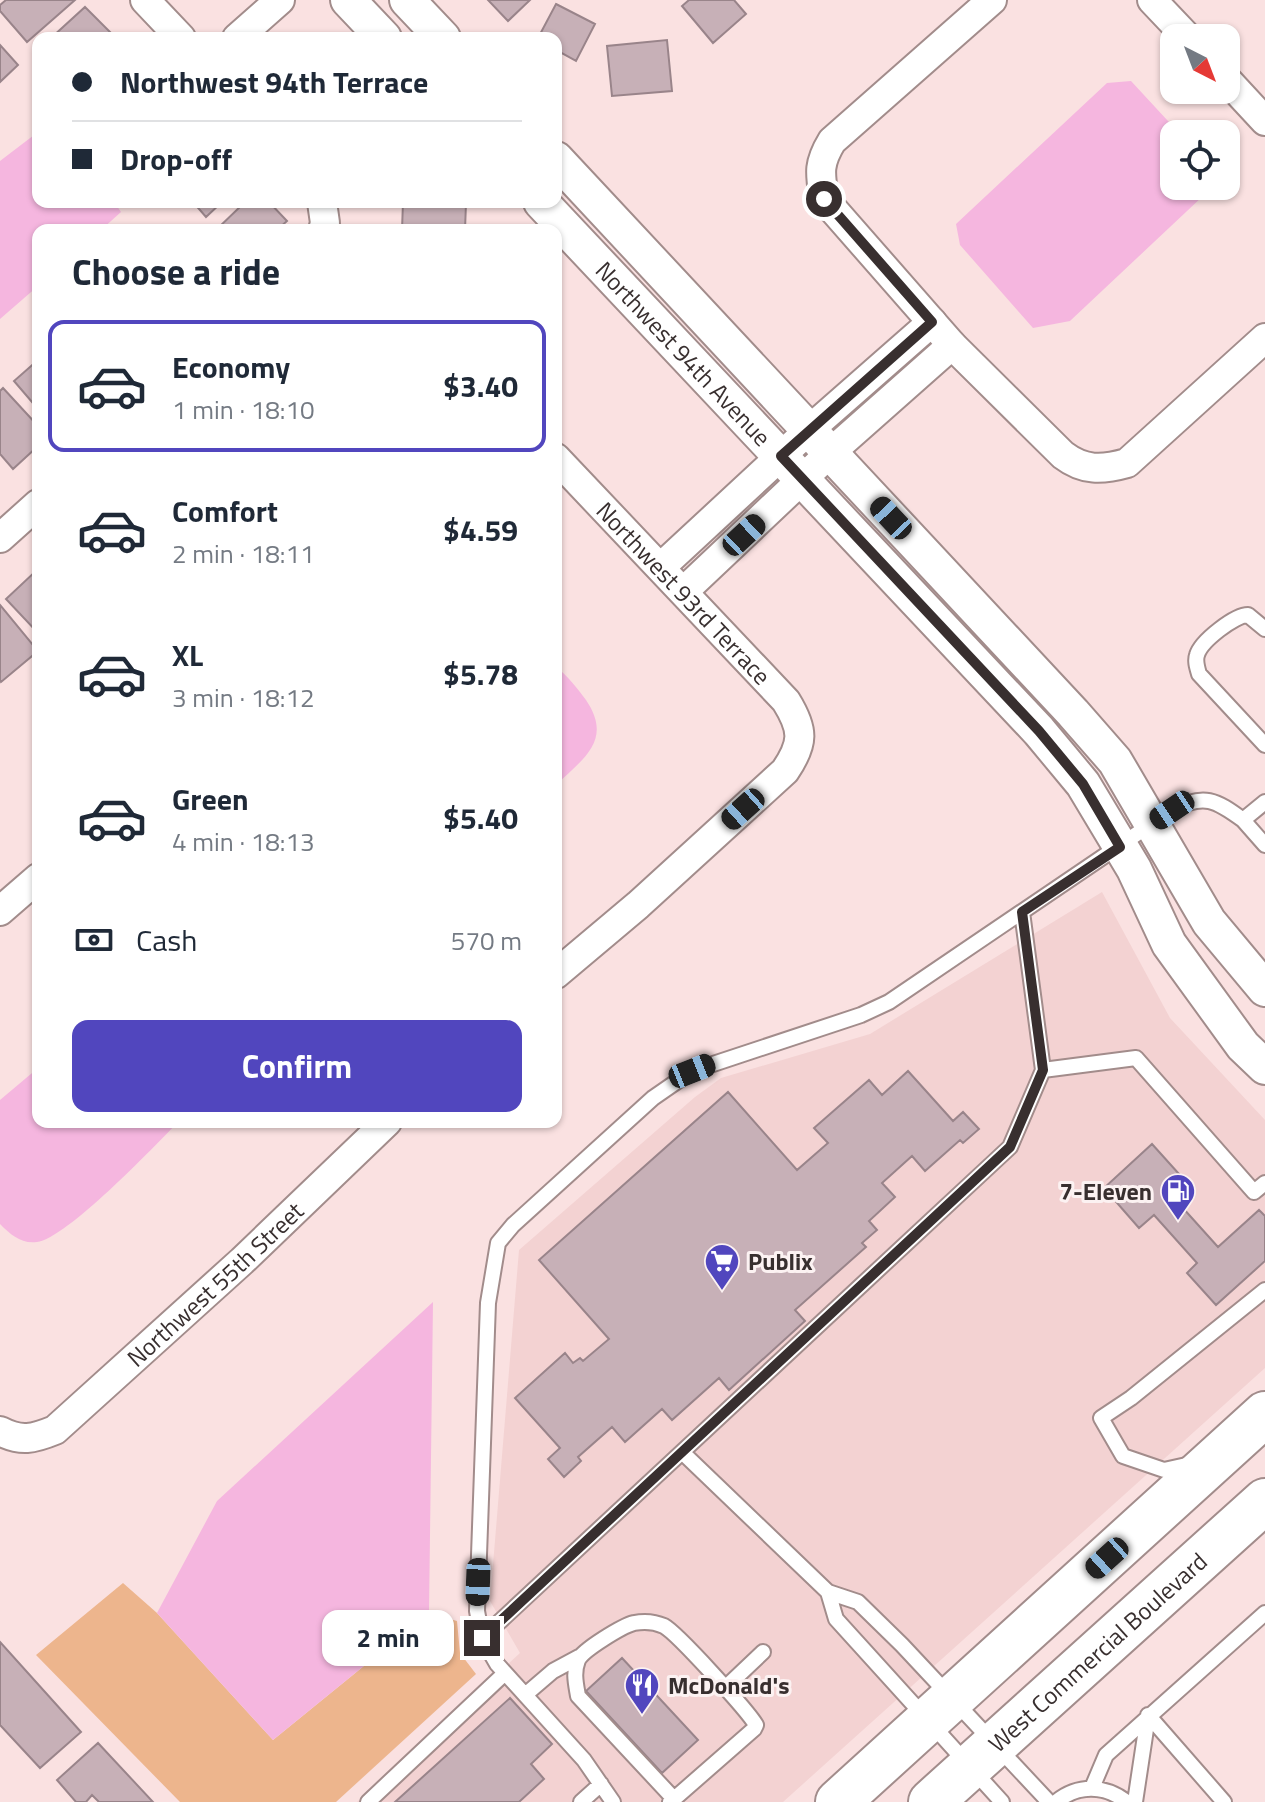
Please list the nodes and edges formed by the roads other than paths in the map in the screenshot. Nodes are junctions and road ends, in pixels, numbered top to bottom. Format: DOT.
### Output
graph roads {
  1 [pos="145,0"];
  2 [pos="280,0"];
  3 [pos="348,0"];
  4 [pos="407,0"];
  5 [pos="992,0"];
  6 [pos="1152,0"];
  7 [pos="1175,24"];
  8 [pos="175,32"];
  9 [pos="244,32"];
  10 [pos="378,32"];
  11 [pos="437,32"];
  12 [pos="1240,94"];
  13 [pos="1265,121"];
  14 [pos="562,165"];
  15 [pos="547,208"];
  16 [pos="562,224"];
  17 [pos="562,224"];
  18 [pos="932,322"];
  19 [pos="1265,338"];
  20 [pos="952,345"];
  21 [pos="820,442"];
  22 [pos="562,464"];
  23 [pos="792,468"];
  24 [pos="32,509"];
  25 [pos="0,538"];
  26 [pos="661,567"];
  27 [pos="684,591"];
  28 [pos="1265,629"];
  29 [pos="1265,745"];
  30 [pos="1265,802"];
  31 [pos="1243,820"];
  32 [pos="1151,824"];
  33 [pos="1265,845"];
  34 [pos="1120,847"];
  35 [pos="32,883"];
  36 [pos="0,911"];
  37 [pos="1022,912"];
  38 [pos="562,969"];
  39 [pos="1265,989"];
  40 [pos="1265,1067"];
  41 [pos="1043,1070"];
  42 [pos="381,1128"];
  43 [pos="1260,1188"];
  44 [pos="1265,1204"];
  45 [pos="1265,1290"];
  46 [pos="1265,1414"];
  47 [pos="0,1431"];
  48 [pos="682,1452"];
  49 [pos="1217,1457"];
  50 [pos="1265,1501"];
  51 [pos="828,1592"];
  52 [pos="1265,1613"];
  53 [pos="482,1638"];
  54 [pos="763,1652"];
  55 [pos="579,1657"];
  56 [pos="505,1673"];
  57 [pos="725,1688"];
  58 [pos="525,1695"];
  59 [pos="940,1709"];
  60 [pos="1148,1715"];
  61 [pos="984,1755"];
  62 [pos="601,1784"];
  63 [pos="1092,1788"];
  64 [pos="672,1800"];
  65 [pos="368,1802"];
  66 [pos="581,1802"];
  67 [pos="613,1802"];
  68 [pos="838,1802"];
  69 [pos="931,1802"];
  70 [pos="1002,1802"];
  71 [pos="1049,1802"];
  72 [pos="1056,1802"];
  73 [pos="1127,1802"];
  74 [pos="1135,1802"];
  75 [pos="1224,1802"];
  1 -- 8 [label="street"];
  2 -- 9 [label="street"];
  3 -- 10 [label="street"];
  4 -- 11 [label="street"];
  5 -- 18 [label="street"];
  6 -- 7 [label="street"];
  12 -- 13 [label="street"];
  14 -- 21 [label="street, Northwest 94th Avenue"];
  15 -- 16 [label="street, Northwest 94th Avenue"];
  17 -- 23 [label="street, Northwest 94th Avenue"];
  18 -- 20 [label="street"];
  18 -- 21 [label="street"];
  19 -- 20 [label="street"];
  20 -- 21 [label="street"];
  21 -- 23 [label="street"];
  21 -- 32 [label="street, Northwest 94th Avenue"];
  22 -- 26 [label="street, Northwest 93rd Terrace"];
  23 -- 26 [label="street"];
  23 -- 27 [label="street"];
  23 -- 34 [label="street, Northwest 94th Avenue"];
  24 -- 25 [label="street"];
  26 -- 27 [label="street, Northwest 93rd Terrace"];
  27 -- 38 [label="street, Northwest 93rd Terrace"];
  28 -- 29 [label="lane"];
  30 -- 31 [label="lane"];
  31 -- 32 [label="lane"];
  31 -- 33 [label="lane"];
  32 -- 34 [label="lane"];
  32 -- 39 [label="street, Northwest 94th Avenue"];
  34 -- 37 [label="lane"];
  34 -- 40 [label="street, Northwest 94th Avenue"];
  35 -- 36 [label="street"];
  37 -- 41 [label="lane"];
  37 -- 53 [label="lane"];
  41 -- 43 [label="lane"];
  41 -- 48 [label="lane"];
  42 -- 47 [label="street, Northwest 55th Street"];
  43 -- 44 [label="lane"];
  45 -- 49 [label="lane"];
  46 -- 49 [label="highway"];
  48 -- 51 [label="lane"];
  48 -- 53 [label="lane"];
  49 -- 59 [label="highway"];
  50 -- 61 [label="highway, West Commercial Boulevard"];
  51 -- 59 [label="lane"];
  51 -- 59 [label="lane"];
  52 -- 60 [label="lane"];
  53 -- 56 [label="lane"];
  54 -- 57 [label="lane"];
  55 -- 57 [label="lane"];
  55 -- 58 [label="lane"];
  55 -- 64 [label="lane"];
  56 -- 58 [label="lane"];
  56 -- 65 [label="lane"];
  57 -- 64 [label="lane"];
  58 -- 62 [label="lane"];
  59 -- 61 [label="lane"];
  59 -- 61 [label="lane"];
  59 -- 68 [label="highway"];
  60 -- 63 [label="lane"];
  60 -- 74 [label="lane"];
  60 -- 75 [label="lane"];
  61 -- 69 [label="highway, West Commercial Boulevard"];
  61 -- 70 [label="lane"];
  61 -- 71 [label="lane"];
  62 -- 66 [label="lane"];
  62 -- 67 [label="lane"];
  63 -- 72 [label="lane"];
  63 -- 73 [label="lane"];
}
